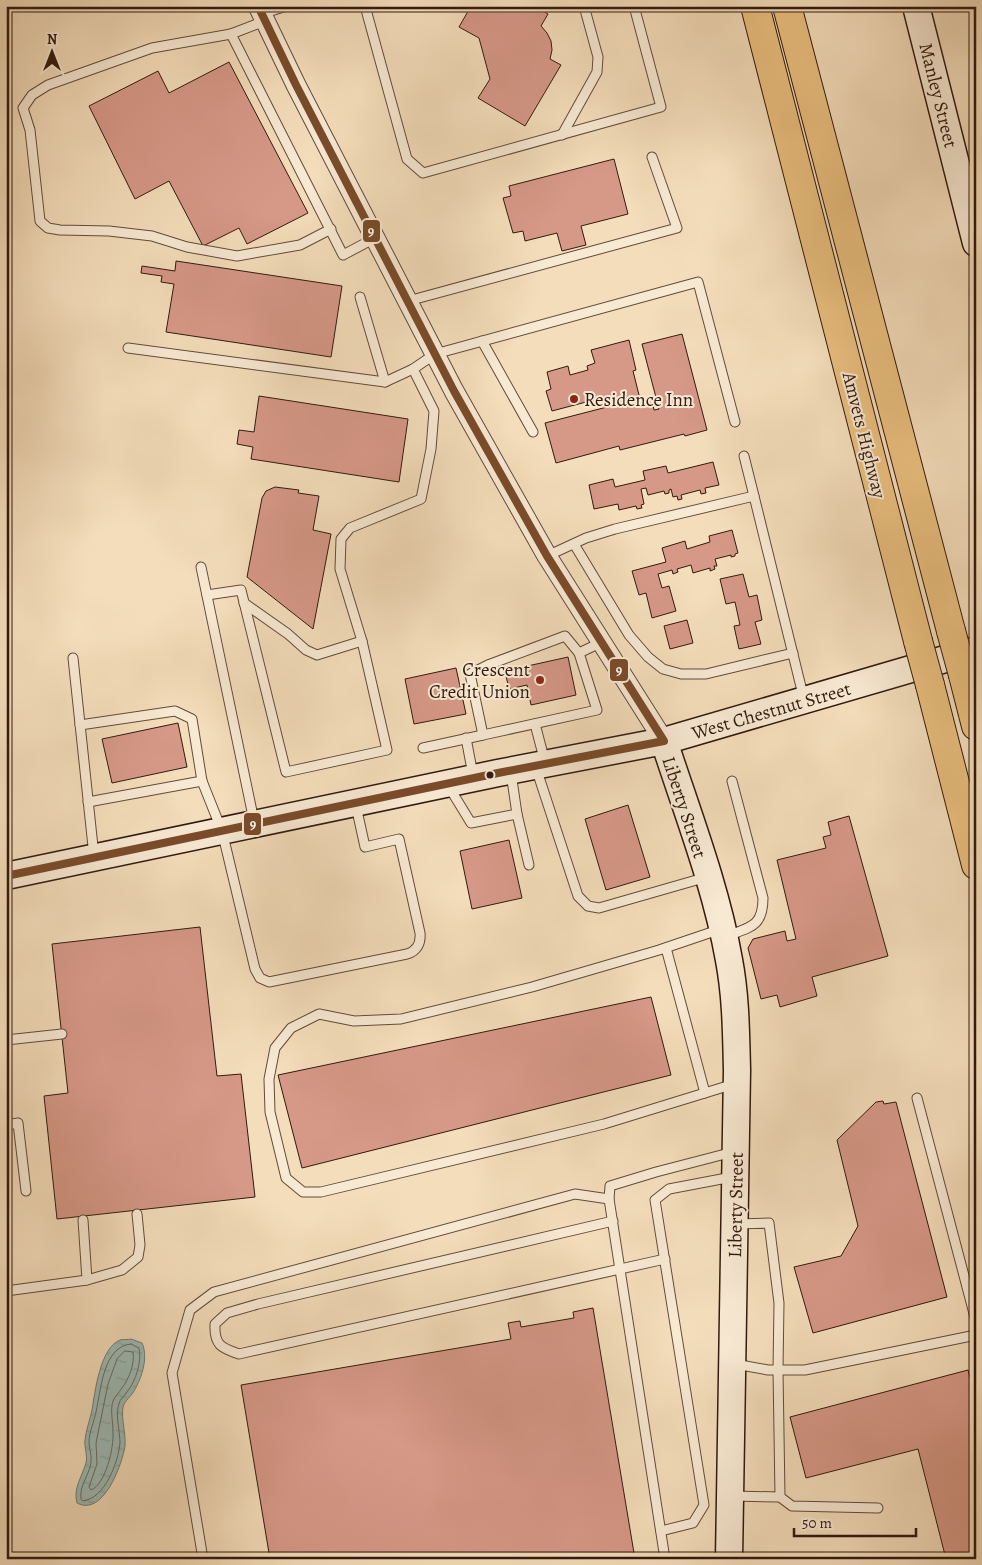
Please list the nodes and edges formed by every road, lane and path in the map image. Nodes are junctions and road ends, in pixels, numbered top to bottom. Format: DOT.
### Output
graph roads {
  1 [pos="287,6"];
  2 [pos="365,6"];
  3 [pos="584,6"];
  4 [pos="634,6"];
  5 [pos="755,6"];
  6 [pos="787,6"];
  7 [pos="916,6"];
  8 [pos="261,14"];
  9 [pos="231,34"];
  10 [pos="562,134"];
  11 [pos="652,157"];
  12 [pos="331,230"];
  13 [pos="376,238"];
  14 [pos="976,243"];
  15 [pos="360,297"];
  16 [pos="408,301"];
  17 [pos="482,341"];
  18 [pos="128,348"];
  19 [pos="435,354"];
  20 [pos="413,369"];
  21 [pos="386,382"];
  22 [pos="735,422"];
  23 [pos="534,432"];
  24 [pos="744,456"];
  25 [pos="754,496"];
  26 [pos="574,544"];
  27 [pos="547,556"];
  28 [pos="201,567"];
  29 [pos="207,595"];
  30 [pos="244,603"];
  31 [pos="362,642"];
  32 [pos="602,642"];
  33 [pos="976,650"];
  34 [pos="579,654"];
  35 [pos="793,654"];
  36 [pos="73,658"];
  37 [pos="804,700"];
  38 [pos="535,724"];
  39 [pos="80,725"];
  40 [pos="976,726"];
  41 [pos="483,734"];
  42 [pos="466,738"];
  43 [pos="664,740"];
  44 [pos="423,748"];
  45 [pos="540,765"];
  46 [pos="510,770"];
  47 [pos="473,778"];
  48 [pos="202,781"];
  49 [pos="732,781"];
  50 [pos="448,784"];
  51 [pos="88,802"];
  52 [pos="356,803"];
  53 [pos="517,814"];
  54 [pos="255,824"];
  55 [pos="222,831"];
  56 [pos="94,857"];
  57 [pos="976,865"];
  58 [pos="529,866"];
  59 [pos="6,876"];
  60 [pos="708,877"];
  61 [pos="723,933"];
  62 [pos="666,948"];
  63 [pos="62,1034"];
  64 [pos="6,1040"];
  65 [pos="737,1084"];
  66 [pos="704,1093"];
  67 [pos="917,1098"];
  68 [pos="6,1124"];
  69 [pos="735,1164"];
  70 [pos="26,1191"];
  71 [pos="609,1199"];
  72 [pos="137,1214"];
  73 [pos="83,1220"];
  74 [pos="613,1221"];
  75 [pos="734,1224"];
  76 [pos="665,1260"];
  77 [pos="620,1268"];
  78 [pos="87,1280"];
  79 [pos="6,1291"];
  80 [pos="976,1321"];
  81 [pos="976,1335"];
  82 [pos="732,1364"];
  83 [pos="778,1370"];
  84 [pos="730,1496"];
  85 [pos="780,1497"];
  86 [pos="878,1508"];
  87 [pos="661,1531"];
  88 [pos="203,1559"];
  89 [pos="665,1559"];
  90 [pos="729,1559"];
  1 -- 8 [label="lane"];
  2 -- 10 [label="lane"];
  3 -- 10 [label="lane"];
  4 -- 10 [label="lane"];
  5 -- 57 [label="highway, Amvets Highway, bridge"];
  6 -- 40 [label="highway, Amvets Highway, bridge"];
  7 -- 14 [label="main road, Manley Street"];
  8 -- 9 [label="lane"];
  8 -- 13 [label="street, Liberty Street"];
  9 -- 12 [label="lane"];
  9 -- 12 [label="lane"];
  11 -- 16 [label="lane"];
  12 -- 13 [label="lane"];
  13 -- 16 [label="street, Liberty Street"];
  15 -- 21 [label="lane"];
  16 -- 19 [label="street, Liberty Street"];
  17 -- 19 [label="lane"];
  17 -- 22 [label="lane"];
  17 -- 23 [label="lane"];
  18 -- 21 [label="lane"];
  19 -- 20 [label="lane"];
  19 -- 27 [label="street, Liberty Street"];
  20 -- 21 [label="lane"];
  20 -- 31 [label="lane"];
  24 -- 25 [label="lane"];
  25 -- 26 [label="lane"];
  25 -- 35 [label="lane"];
  26 -- 27 [label="lane"];
  26 -- 35 [label="lane"];
  27 -- 32 [label="street, Liberty Street"];
  28 -- 29 [label="lane"];
  29 -- 30 [label="lane"];
  29 -- 54 [label="lane"];
  30 -- 31 [label="lane"];
  30 -- 31 [label="lane"];
  32 -- 34 [label="lane"];
  32 -- 43 [label="street, Liberty Street"];
  33 -- 37 [label="main road, West Chestnut Street"];
  34 -- 38 [label="lane"];
  34 -- 41 [label="lane"];
  35 -- 37 [label="lane"];
  36 -- 39 [label="lane"];
  37 -- 43 [label="main road, West Chestnut Street"];
  38 -- 41 [label="lane"];
  38 -- 45 [label="lane"];
  39 -- 48 [label="lane"];
  39 -- 51 [label="lane"];
  41 -- 42 [label="lane"];
  42 -- 44 [label="lane"];
  42 -- 47 [label="lane"];
  43 -- 45 [label="main road, West Chestnut Street"];
  43 -- 60 [label="main road, Liberty Street"];
  45 -- 46 [label="main road, West Chestnut Street"];
  45 -- 60 [label="lane"];
  46 -- 47 [label="main road, West Chestnut Street"];
  46 -- 53 [label="lane"];
  47 -- 50 [label="main road, West Chestnut Street"];
  48 -- 51 [label="lane"];
  48 -- 55 [label="lane"];
  49 -- 61 [label="lane"];
  50 -- 52 [label="main road, West Chestnut Street"];
  50 -- 53 [label="lane"];
  51 -- 56 [label="lane"];
  52 -- 54 [label="main road, West Chestnut Street"];
  52 -- 55 [label="lane"];
  53 -- 58 [label="lane"];
  54 -- 55 [label="main road, West Chestnut Street"];
  55 -- 56 [label="main road, West Chestnut Street"];
  56 -- 59 [label="main road, West Chestnut Street"];
  60 -- 61 [label="main road, Liberty Street"];
  61 -- 62 [label="lane"];
  61 -- 65 [label="main road, Liberty Street"];
  62 -- 66 [label="lane"];
  62 -- 66 [label="lane"];
  63 -- 64 [label="lane"];
  65 -- 66 [label="lane"];
  65 -- 69 [label="main road, Liberty Street"];
  67 -- 80 [label="lane"];
  68 -- 70 [label="lane"];
  69 -- 71 [label="lane"];
  69 -- 75 [label="main road, Liberty Street"];
  69 -- 76 [label="lane"];
  71 -- 74 [label="lane"];
  71 -- 88 [label="lane"];
  72 -- 78 [label="lane"];
  73 -- 78 [label="lane"];
  74 -- 77 [label="lane"];
  74 -- 77 [label="lane"];
  75 -- 82 [label="main road, Liberty Street"];
  75 -- 83 [label="lane"];
  76 -- 77 [label="lane"];
  76 -- 87 [label="lane"];
  77 -- 87 [label="lane"];
  78 -- 79 [label="lane"];
  81 -- 83 [label="lane"];
  82 -- 83 [label="lane"];
  82 -- 84 [label="main road, Liberty Street"];
  83 -- 85 [label="lane"];
  84 -- 85 [label="lane"];
  84 -- 90 [label="main road, Liberty Street"];
  85 -- 86 [label="lane"];
  87 -- 89 [label="lane"];
}
